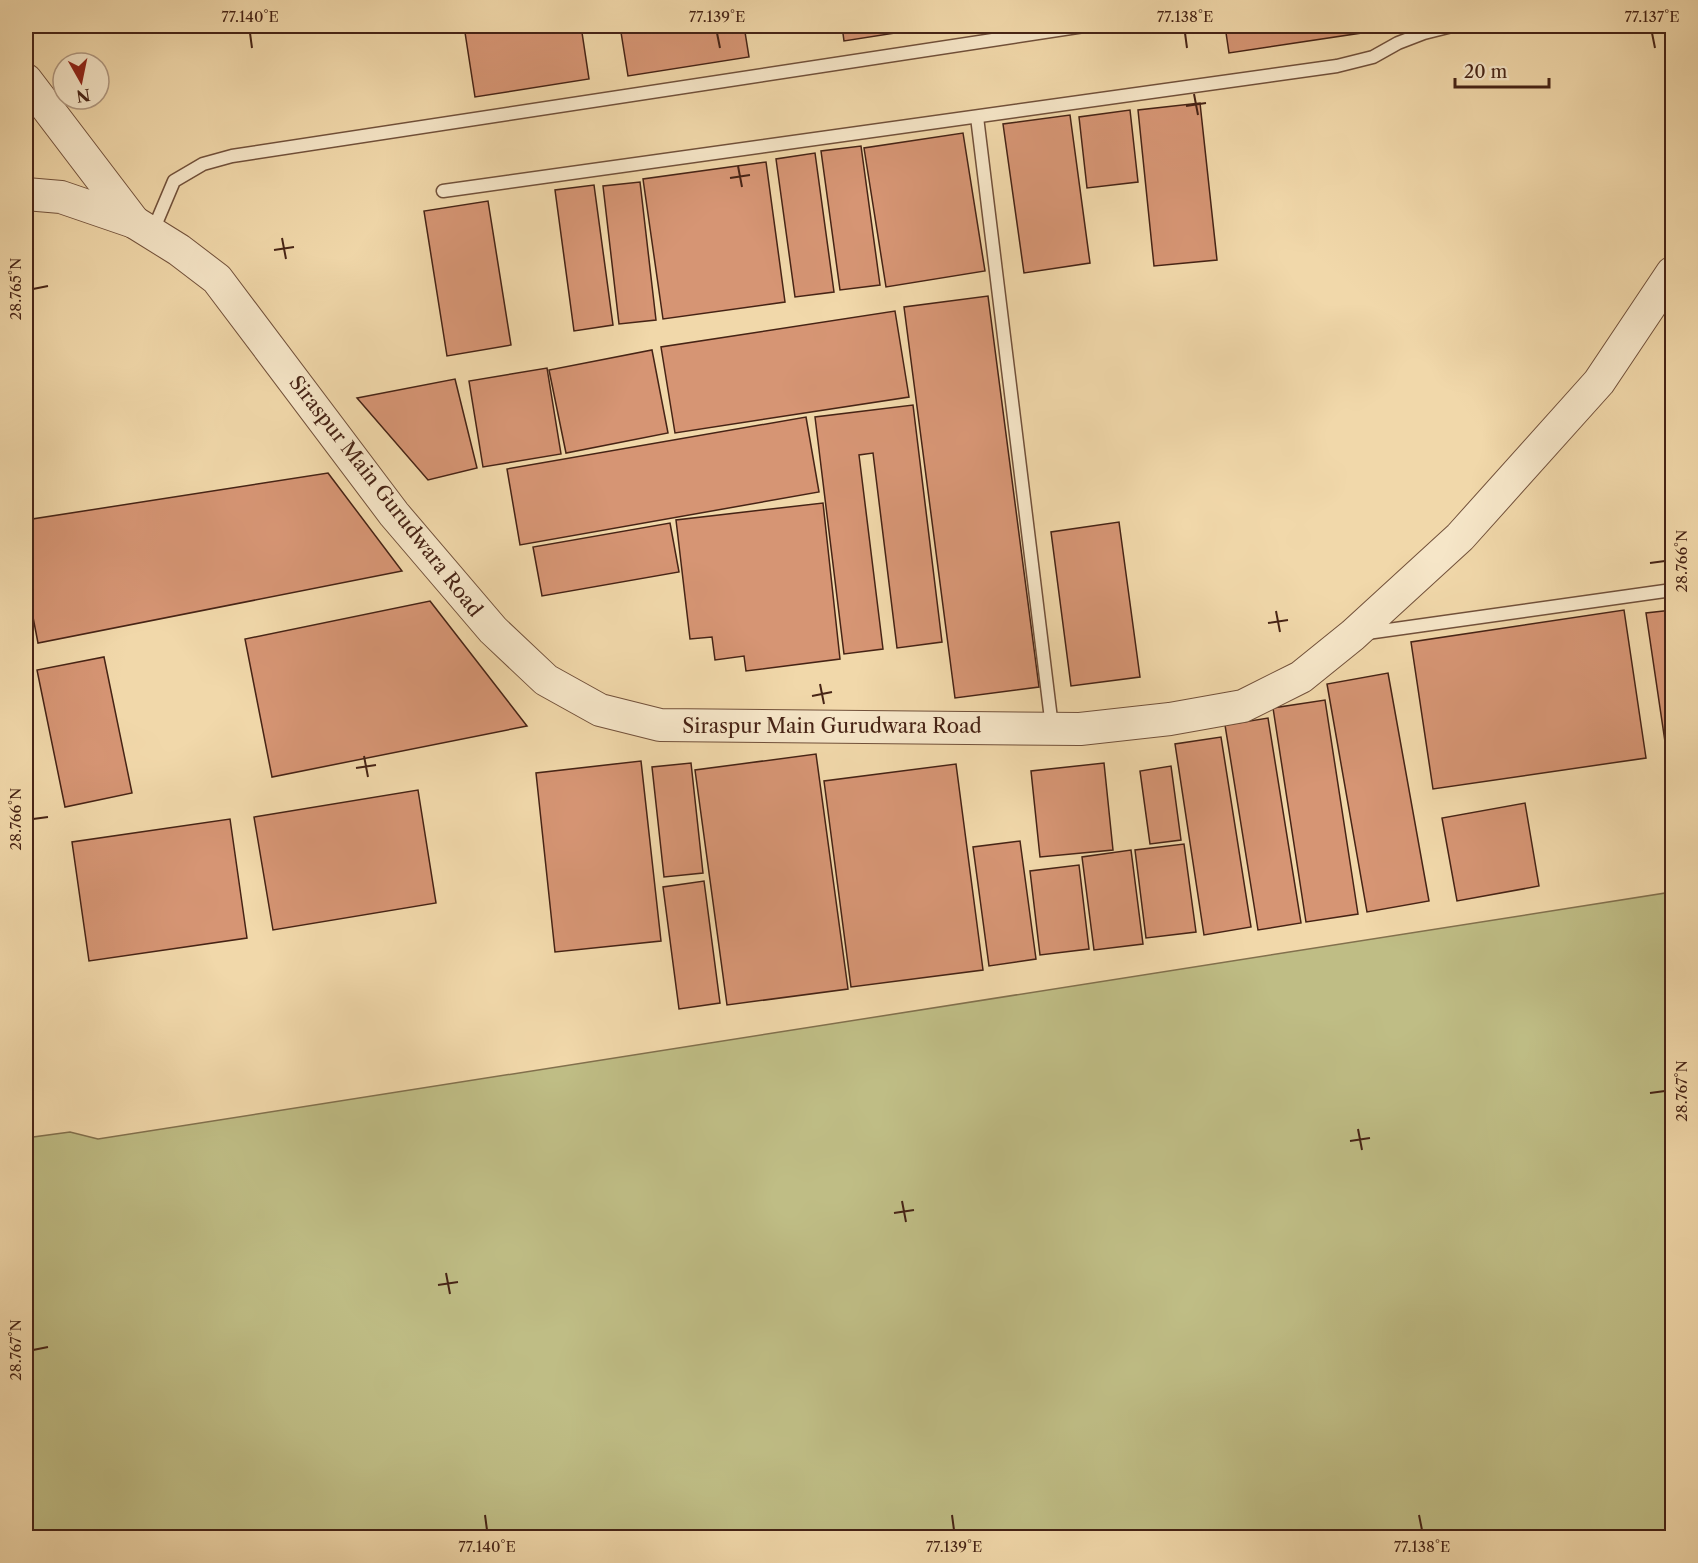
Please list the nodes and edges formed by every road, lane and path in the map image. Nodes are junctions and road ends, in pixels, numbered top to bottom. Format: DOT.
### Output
graph roads {
  1 [pos="1084,26"];
  2 [pos="1452,26"];
  3 [pos="26,80"];
  4 [pos="977,117"];
  5 [pos="443,191"];
  6 [pos="26,194"];
  7 [pos="143,228"];
  8 [pos="1672,273"];
  9 [pos="1672,590"];
  10 [pos="1353,635"];
  11 [pos="1052,728"];
  1 -- 7 [label="lane"];
  2 -- 4 [label="lane"];
  3 -- 7 [label="street"];
  4 -- 5 [label="lane"];
  4 -- 11 [label="lane"];
  6 -- 7 [label="street, Siraspur Main Gurudwara Road"];
  7 -- 11 [label="street, Siraspur Main Gurudwara Road"];
  8 -- 10 [label="street, Siraspur Main Gurudwara Road"];
  9 -- 10 [label="lane"];
  10 -- 11 [label="street, Siraspur Main Gurudwara Road"];
}
